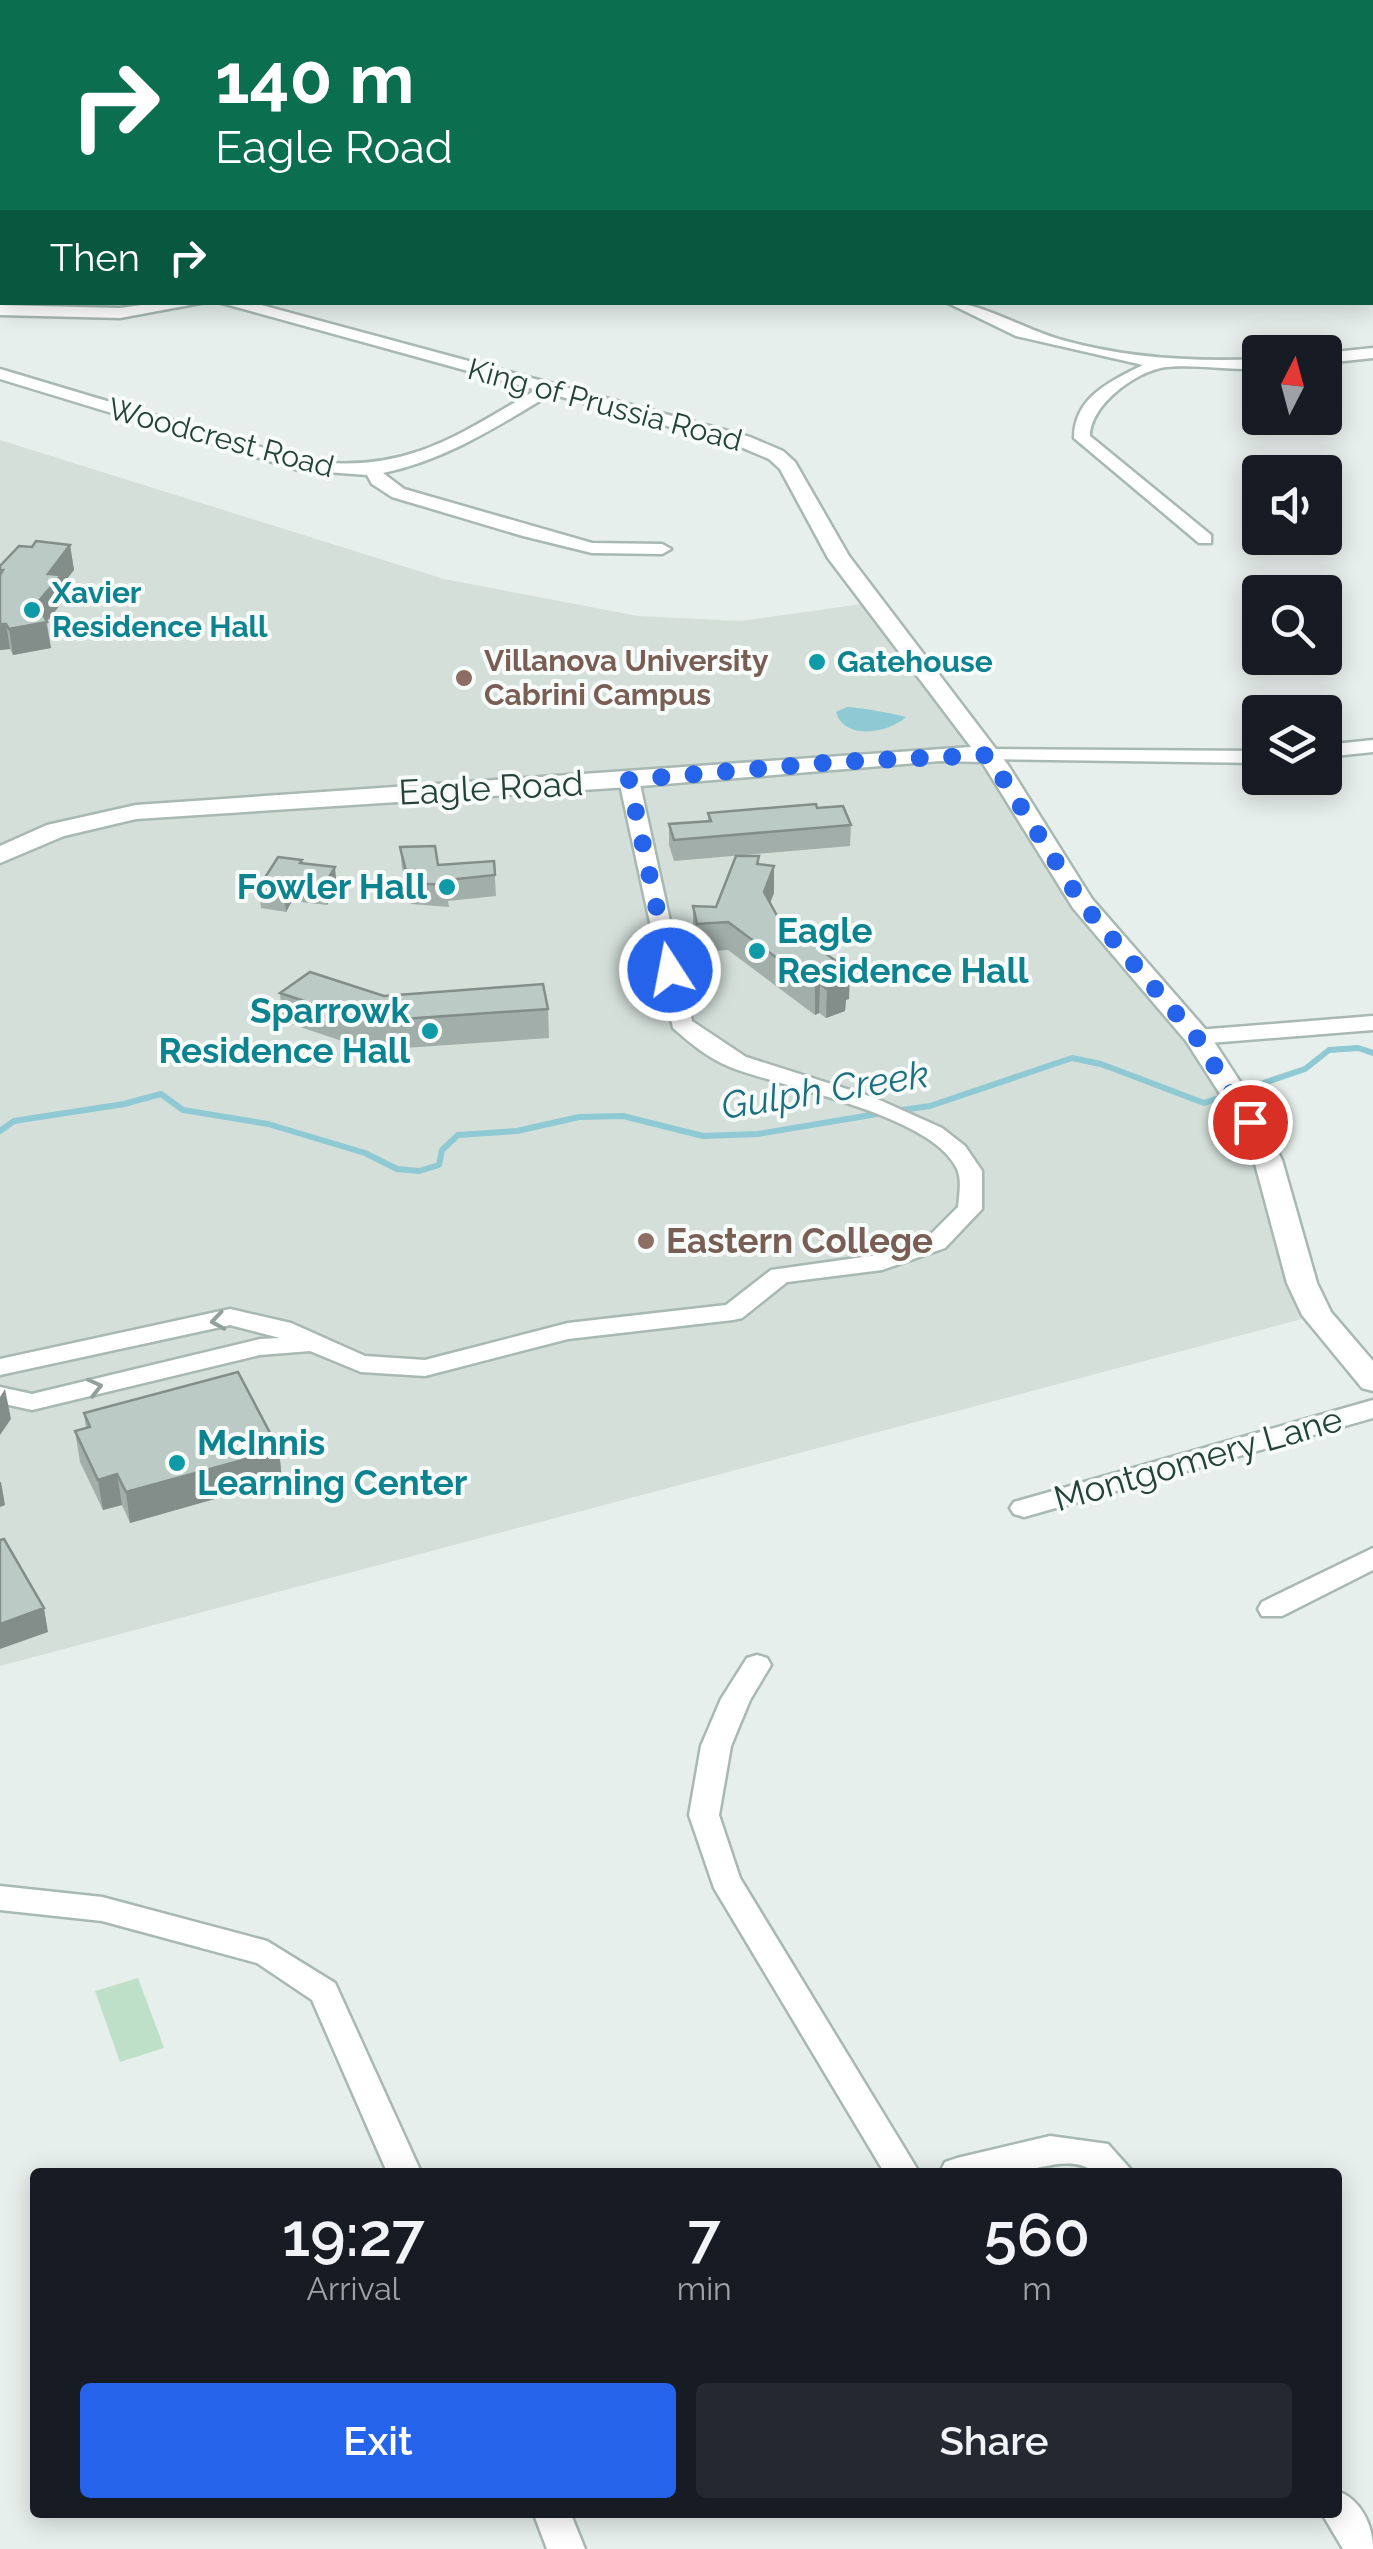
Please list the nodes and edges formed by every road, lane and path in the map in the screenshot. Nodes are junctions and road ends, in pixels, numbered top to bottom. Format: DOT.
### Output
graph roads {
  1 [pos="177,305"];
  2 [pos="239,305"];
  3 [pos="958,305"];
  4 [pos="0,310"];
  5 [pos="1373,353"];
  6 [pos="1342,356"];
  7 [pos="1158,364"];
  8 [pos="1242,366"];
  9 [pos="0,374"];
  10 [pos="547,390"];
  11 [pos="374,472"];
  12 [pos="1205,540"];
  13 [pos="662,548"];
  14 [pos="1373,746"];
  15 [pos="1342,749"];
  16 [pos="988,755"];
  17 [pos="1242,757"];
  18 [pos="629,780"];
  19 [pos="0,854"];
  20 [pos="1373,1023"];
  21 [pos="1197,1038"];
  22 [pos="310,1344"];
  23 [pos="0,1368"];
  24 [pos="1373,1382"];
  25 [pos="0,1395"];
  26 [pos="1373,1409"];
  27 [pos="1024,1508"];
  28 [pos="1373,1558"];
  29 [pos="1272,1609"];
  30 [pos="757,1665"];
  31 [pos="0,1898"];
  32 [pos="402,2168"];
  33 [pos="900,2168"];
  34 [pos="974,2168"];
  35 [pos="1112,2168"];
  36 [pos="1342,2514"];
  37 [pos="553,2518"];
  38 [pos="566,2549"];
  39 [pos="1364,2549"];
  1 -- 4 [label="street"];
  2 -- 10 [label="street, King of Prussia Road"];
  3 -- 7 [label="street"];
  5 -- 6 [label="street"];
  7 -- 8 [label="street"];
  7 -- 12 [label="street"];
  9 -- 11 [label="street, Woodcrest Road"];
  10 -- 11 [label="street, Woodcrest Road"];
  10 -- 16 [label="street, King of Prussia Road"];
  11 -- 13 [label="street"];
  14 -- 15 [label="street"];
  16 -- 17 [label="street"];
  16 -- 18 [label="street, Eagle Road"];
  16 -- 21 [label="street, King of Prussia Road"];
  18 -- 19 [label="street, Eagle Road"];
  18 -- 22 [label="street"];
  20 -- 21 [label="street"];
  21 -- 24 [label="street, King of Prussia Road"];
  22 -- 23 [label="street, one-way"];
  25 -- 22 [label="street, one-way"];
  26 -- 27 [label="street, Montgomery Lane"];
  28 -- 29 [label="street"];
  30 -- 33 [label="street"];
  31 -- 32 [label="street"];
  34 -- 35 [label="street"];
  36 -- 39 [label="street"];
  37 -- 38 [label="street"];
}
